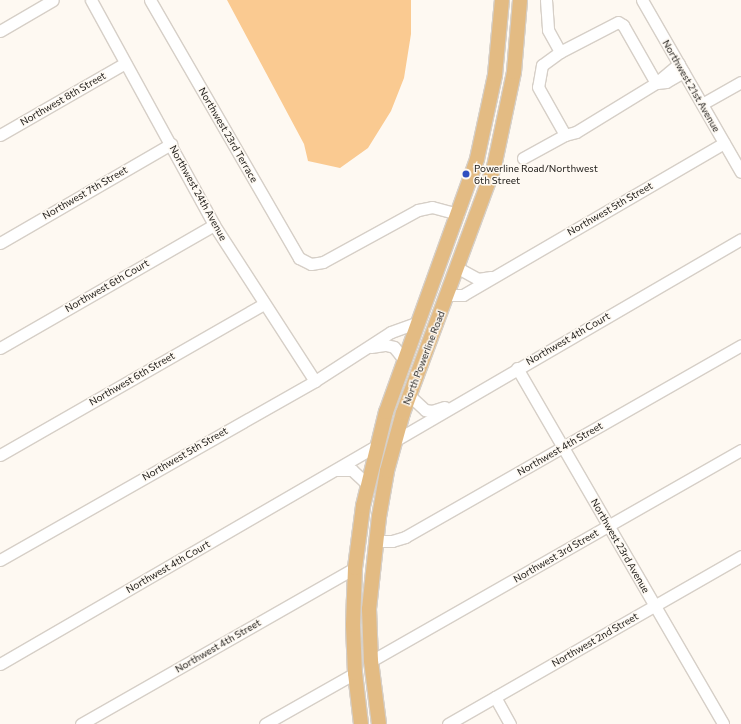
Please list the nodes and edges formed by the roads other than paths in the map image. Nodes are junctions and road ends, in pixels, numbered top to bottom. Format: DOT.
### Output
graph roads {
  1 [pos="53,0"];
  2 [pos="91,0"];
  3 [pos="150,0"];
  4 [pos="520,0"];
  5 [pos="546,0"];
  6 [pos="642,0"];
  7 [pos="502,3"];
  8 [pos="518,28"];
  9 [pos="500,30"];
  10 [pos="0,31"];
  11 [pos="560,52"];
  12 [pos="515,53"];
  13 [pos="125,63"];
  14 [pos="681,68"];
  15 [pos="741,82"];
  16 [pos="656,83"];
  17 [pos="702,104"];
  18 [pos="0,135"];
  19 [pos="565,135"];
  20 [pos="724,142"];
  21 [pos="171,144"];
  22 [pos="523,158"];
  23 [pos="741,172"];
  24 [pos="458,214"];
  25 [pos="214,224"];
  26 [pos="741,239"];
  27 [pos="0,242"];
  28 [pos="440,264"];
  29 [pos="458,268"];
  30 [pos="496,276"];
  31 [pos="447,295"];
  32 [pos="264,304"];
  33 [pos="418,322"];
  34 [pos="741,345"];
  35 [pos="369,347"];
  36 [pos="0,348"];
  37 [pos="426,353"];
  38 [pos="404,360"];
  39 [pos="517,368"];
  40 [pos="315,381"];
  41 [pos="410,396"];
  42 [pos="455,405"];
  43 [pos="396,440"];
  44 [pos="376,446"];
  45 [pos="563,447"];
  46 [pos="741,450"];
  47 [pos="0,454"];
  48 [pos="336,470"];
  49 [pos="368,485"];
  50 [pos="363,506"];
  51 [pos="608,527"];
  52 [pos="376,541"];
  53 [pos="741,556"];
  54 [pos="0,560"];
  55 [pos="355,568"];
  56 [pos="655,606"];
  57 [pos="371,661"];
  58 [pos="0,664"];
  59 [pos="355,673"];
  60 [pos="495,697"];
  61 [pos="361,723"];
  62 [pos="81,724"];
  63 [pos="265,724"];
  64 [pos="379,724"];
  65 [pos="448,724"];
  66 [pos="510,724"];
  67 [pos="722,724"];
  1 -- 10 [label="street"];
  2 -- 13 [label="street, Northwest 24th Avenue"];
  3 -- 24 [label="street, Northwest 23rd Terrace"];
  4 -- 8 [label="main road, North Powerline Road"];
  5 -- 11 [label="street"];
  6 -- 14 [label="street, Northwest 21st Avenue"];
  7 -- 8 [label="main road"];
  7 -- 9 [label="main road, North Powerline Road"];
  8 -- 12 [label="main road, North Powerline Road"];
  9 -- 12 [label="main road"];
  9 -- 24 [label="main road, North Powerline Road"];
  11 -- 16 [label="street"];
  11 -- 19 [label="street"];
  12 -- 29 [label="main road, North Powerline Road"];
  13 -- 18 [label="street, Northwest 8th Street"];
  13 -- 21 [label="street, Northwest 24th Avenue"];
  14 -- 16 [label="street"];
  14 -- 17 [label="street, Northwest 21st Avenue"];
  15 -- 17 [label="street"];
  16 -- 19 [label="street"];
  17 -- 20 [label="street, Northwest 21st Avenue"];
  19 -- 22 [label="street"];
  20 -- 23 [label="street, Northwest 21st Avenue"];
  20 -- 30 [label="street, Northwest 5th Street"];
  21 -- 25 [label="street, Northwest 24th Avenue"];
  21 -- 27 [label="street, Northwest 7th Street"];
  24 -- 28 [label="main road, North Powerline Road"];
  25 -- 32 [label="street, Northwest 24th Avenue"];
  25 -- 36 [label="street, Northwest 6th Court"];
  26 -- 39 [label="street, Northwest 4th Court"];
  28 -- 31 [label="main road"];
  28 -- 33 [label="main road, North Powerline Road"];
  29 -- 30 [label="street, Northwest 5th Street"];
  29 -- 31 [label="main road, North Powerline Road"];
  30 -- 31 [label="street, Northwest 5th Street"];
  31 -- 37 [label="main road, North Powerline Road"];
  32 -- 40 [label="street, Northwest 24th Avenue"];
  32 -- 47 [label="street, Northwest 6th Street"];
  33 -- 35 [label="street, Northwest 5th Street"];
  33 -- 37 [label="main road"];
  33 -- 38 [label="main road, North Powerline Road"];
  34 -- 45 [label="street, Northwest 4th Street"];
  35 -- 38 [label="street, Northwest 5th Street"];
  35 -- 40 [label="street, Northwest 5th Street"];
  37 -- 41 [label="main road, North Powerline Road"];
  38 -- 44 [label="main road, North Powerline Road"];
  39 -- 42 [label="street, Northwest 4th Court"];
  39 -- 45 [label="street, Northwest 23rd Avenue"];
  40 -- 54 [label="street, Northwest 5th Street"];
  41 -- 42 [label="street"];
  41 -- 43 [label="main road, North Powerline Road"];
  42 -- 43 [label="street, Northwest 4th Court"];
  43 -- 52 [label="main road, North Powerline Road"];
  44 -- 48 [label="street, Northwest 4th Court"];
  44 -- 49 [label="main road, North Powerline Road"];
  45 -- 51 [label="street, Northwest 23rd Avenue"];
  45 -- 52 [label="street, Northwest 4th Street"];
  46 -- 51 [label="street, Northwest 3rd Street"];
  48 -- 49 [label="street"];
  48 -- 58 [label="street, Northwest 4th Court"];
  49 -- 50 [label="main road, North Powerline Road"];
  50 -- 52 [label="main road"];
  50 -- 55 [label="main road, North Powerline Road"];
  51 -- 56 [label="street, Northwest 23rd Avenue"];
  51 -- 57 [label="street, Northwest 3rd Street"];
  52 -- 57 [label="main road, North Powerline Road"];
  53 -- 56 [label="street, Northwest 2nd Street"];
  55 -- 57 [label="main road"];
  55 -- 59 [label="main road, North Powerline Road"];
  55 -- 62 [label="street, Northwest 4th Street"];
  56 -- 60 [label="street, Northwest 2nd Street"];
  56 -- 67 [label="street, Northwest 23rd Avenue"];
  57 -- 64 [label="main road, North Powerline Road"];
  59 -- 61 [label="main road, North Powerline Road"];
  59 -- 63 [label="street"];
  60 -- 65 [label="street, Northwest 2nd Street"];
  60 -- 66 [label="street"];
}
